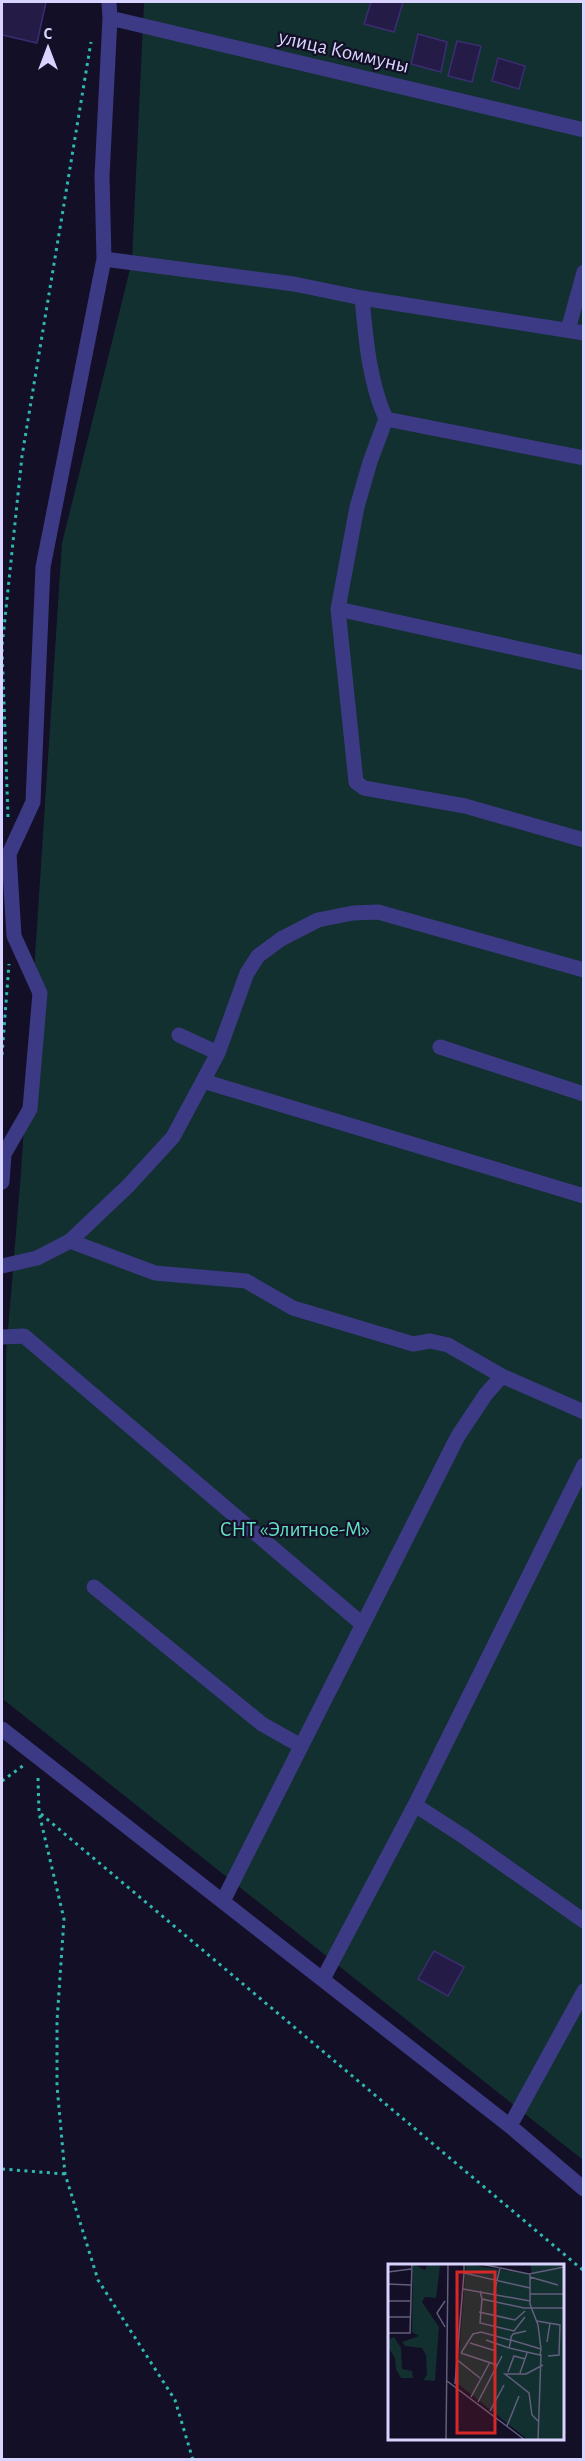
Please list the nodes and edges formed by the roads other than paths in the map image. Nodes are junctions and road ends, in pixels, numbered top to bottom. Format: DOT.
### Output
graph roads {
  1 [pos="109,2"];
  2 [pos="110,18"];
  3 [pos="584,130"];
  4 [pos="104,259"];
  5 [pos="584,272"];
  6 [pos="362,298"];
  7 [pos="568,330"];
  8 [pos="584,333"];
  9 [pos="386,419"];
  10 [pos="584,458"];
  11 [pos="338,609"];
  12 [pos="584,663"];
  13 [pos="584,840"];
  14 [pos="584,970"];
  15 [pos="179,1035"];
  16 [pos="440,1047"];
  17 [pos="218,1053"];
  18 [pos="203,1081"];
  19 [pos="584,1094"];
  20 [pos="2,1182"];
  21 [pos="584,1196"];
  22 [pos="70,1241"];
  23 [pos="2,1266"];
  24 [pos="2,1337"];
  25 [pos="502,1377"];
  26 [pos="584,1412"];
  27 [pos="582,1471"];
  28 [pos="94,1587"];
  29 [pos="362,1624"];
  30 [pos="2,1729"];
  31 [pos="301,1746"];
  32 [pos="415,1805"];
  33 [pos="224,1901"];
  34 [pos="584,1921"];
  35 [pos="323,1979"];
  36 [pos="584,1991"];
  37 [pos="510,2126"];
  38 [pos="584,2189"];
  1 -- 2 [label="street"];
  2 -- 3 [label="street, улица Коммуны"];
  2 -- 4 [label="street"];
  4 -- 6 [label="street"];
  4 -- 20 [label="street"];
  5 -- 7 [label="street"];
  6 -- 7 [label="street"];
  6 -- 9 [label="street"];
  7 -- 8 [label="street"];
  9 -- 10 [label="street"];
  9 -- 11 [label="street"];
  11 -- 12 [label="street"];
  11 -- 13 [label="street"];
  14 -- 17 [label="street"];
  15 -- 17 [label="street"];
  16 -- 19 [label="street"];
  17 -- 18 [label="street"];
  18 -- 21 [label="street"];
  18 -- 22 [label="street"];
  22 -- 23 [label="street"];
  22 -- 25 [label="street"];
  24 -- 29 [label="street"];
  25 -- 26 [label="street"];
  25 -- 29 [label="street"];
  27 -- 32 [label="street"];
  28 -- 31 [label="street"];
  29 -- 31 [label="street"];
  30 -- 33 [label="street"];
  31 -- 33 [label="street"];
  32 -- 34 [label="street"];
  32 -- 35 [label="street"];
  33 -- 35 [label="street"];
  35 -- 37 [label="street"];
  36 -- 37 [label="street"];
  37 -- 38 [label="street"];
}
